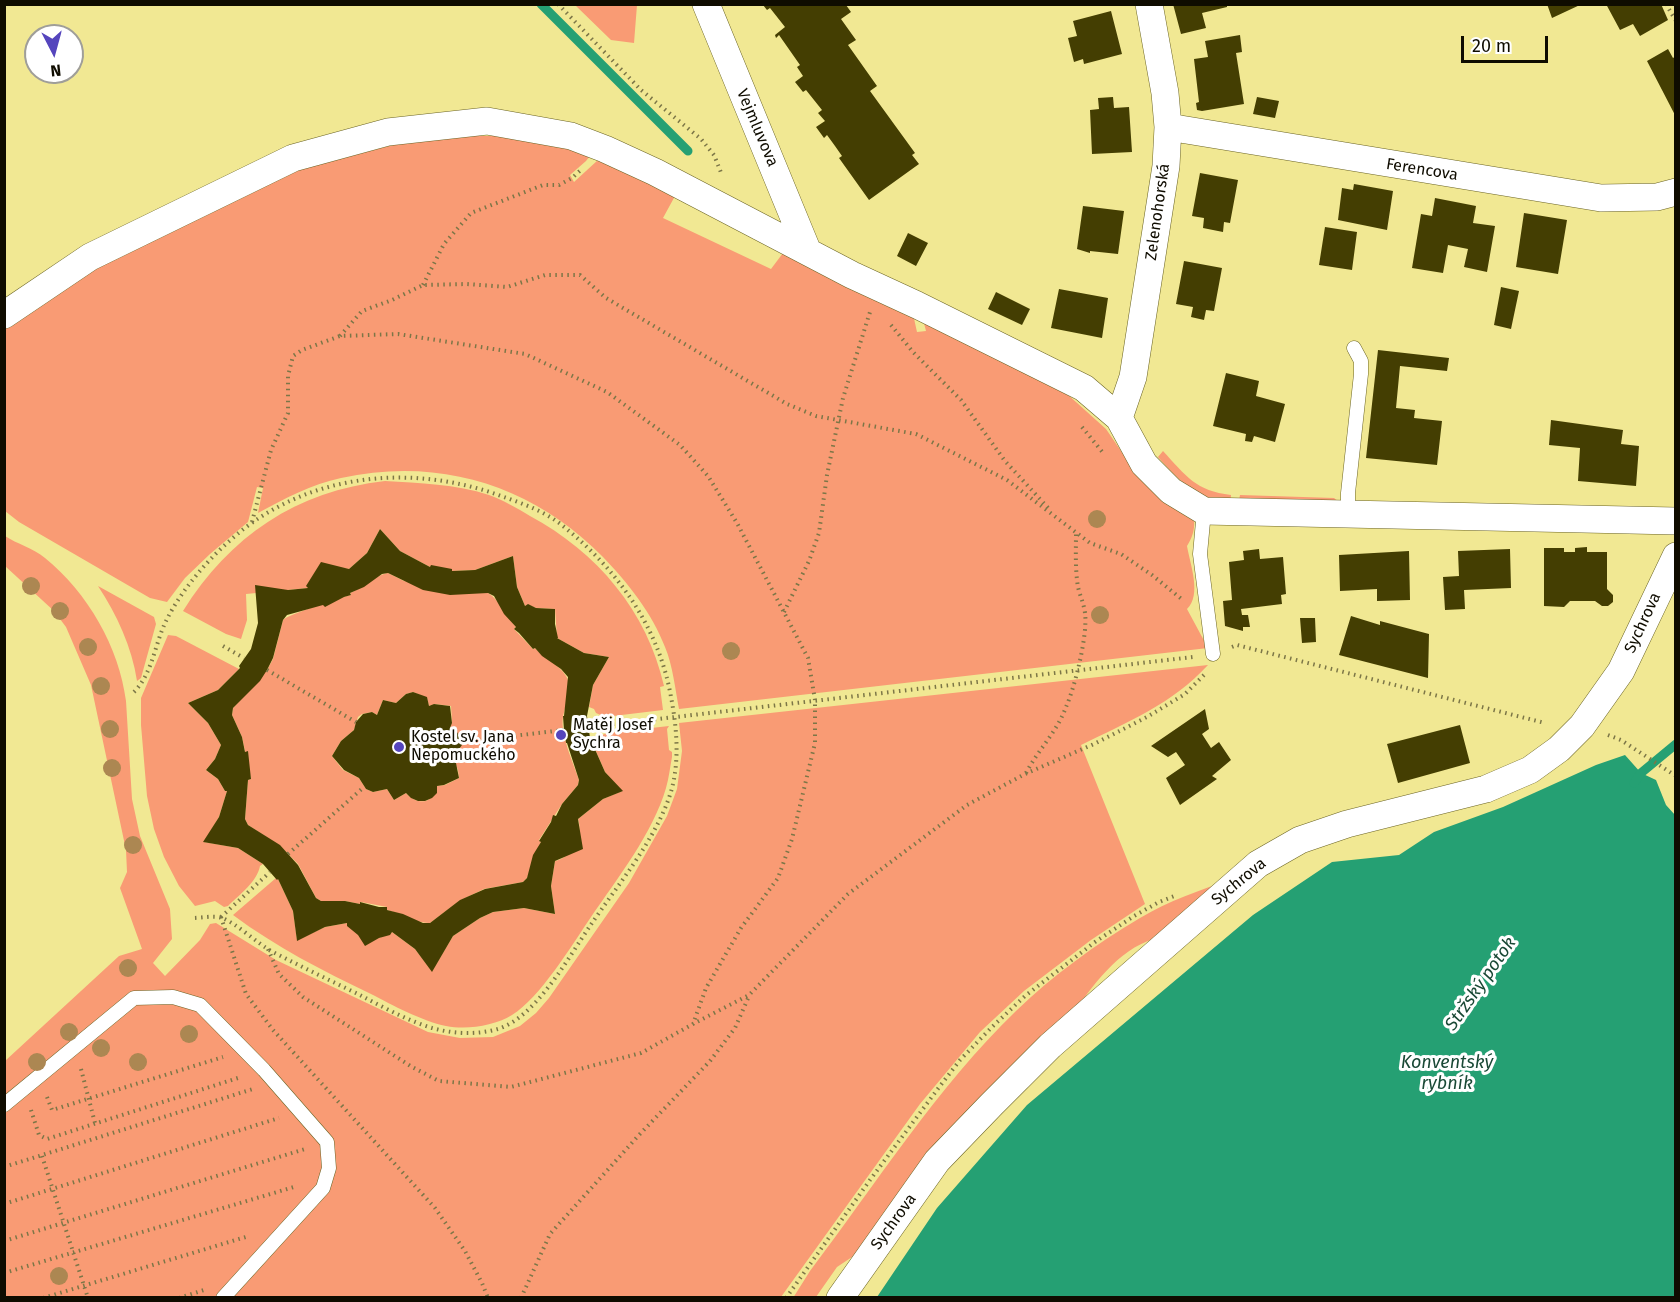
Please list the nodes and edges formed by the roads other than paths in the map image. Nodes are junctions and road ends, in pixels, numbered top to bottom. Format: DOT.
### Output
graph roads {
  1 [pos="706,4"];
  2 [pos="1149,4"];
  3 [pos="1168,127"];
  4 [pos="1676,192"];
  5 [pos="808,252"];
  6 [pos="4,315"];
  7 [pos="1354,348"];
  8 [pos="1119,418"];
  9 [pos="1204,511"];
  10 [pos="1348,515"];
  11 [pos="1676,521"];
  12 [pos="1676,556"];
  13 [pos="1213,654"];
  14 [pos="4,1105"];
  15 [pos="223,1298"];
  16 [pos="840,1298"];
  1 -- 5 [label="street, Vejmluvova"];
  2 -- 3 [label="street, Zelenohorská"];
  3 -- 4 [label="street, Ferencova"];
  3 -- 8 [label="street, Zelenohorská"];
  5 -- 6 [label="street"];
  5 -- 8 [label="street"];
  7 -- 10 [label="lane"];
  8 -- 9 [label="street"];
  9 -- 10 [label="street"];
  9 -- 13 [label="lane"];
  10 -- 11 [label="street"];
  12 -- 16 [label="street, Sychrova"];
  14 -- 15 [label="lane"];
}
